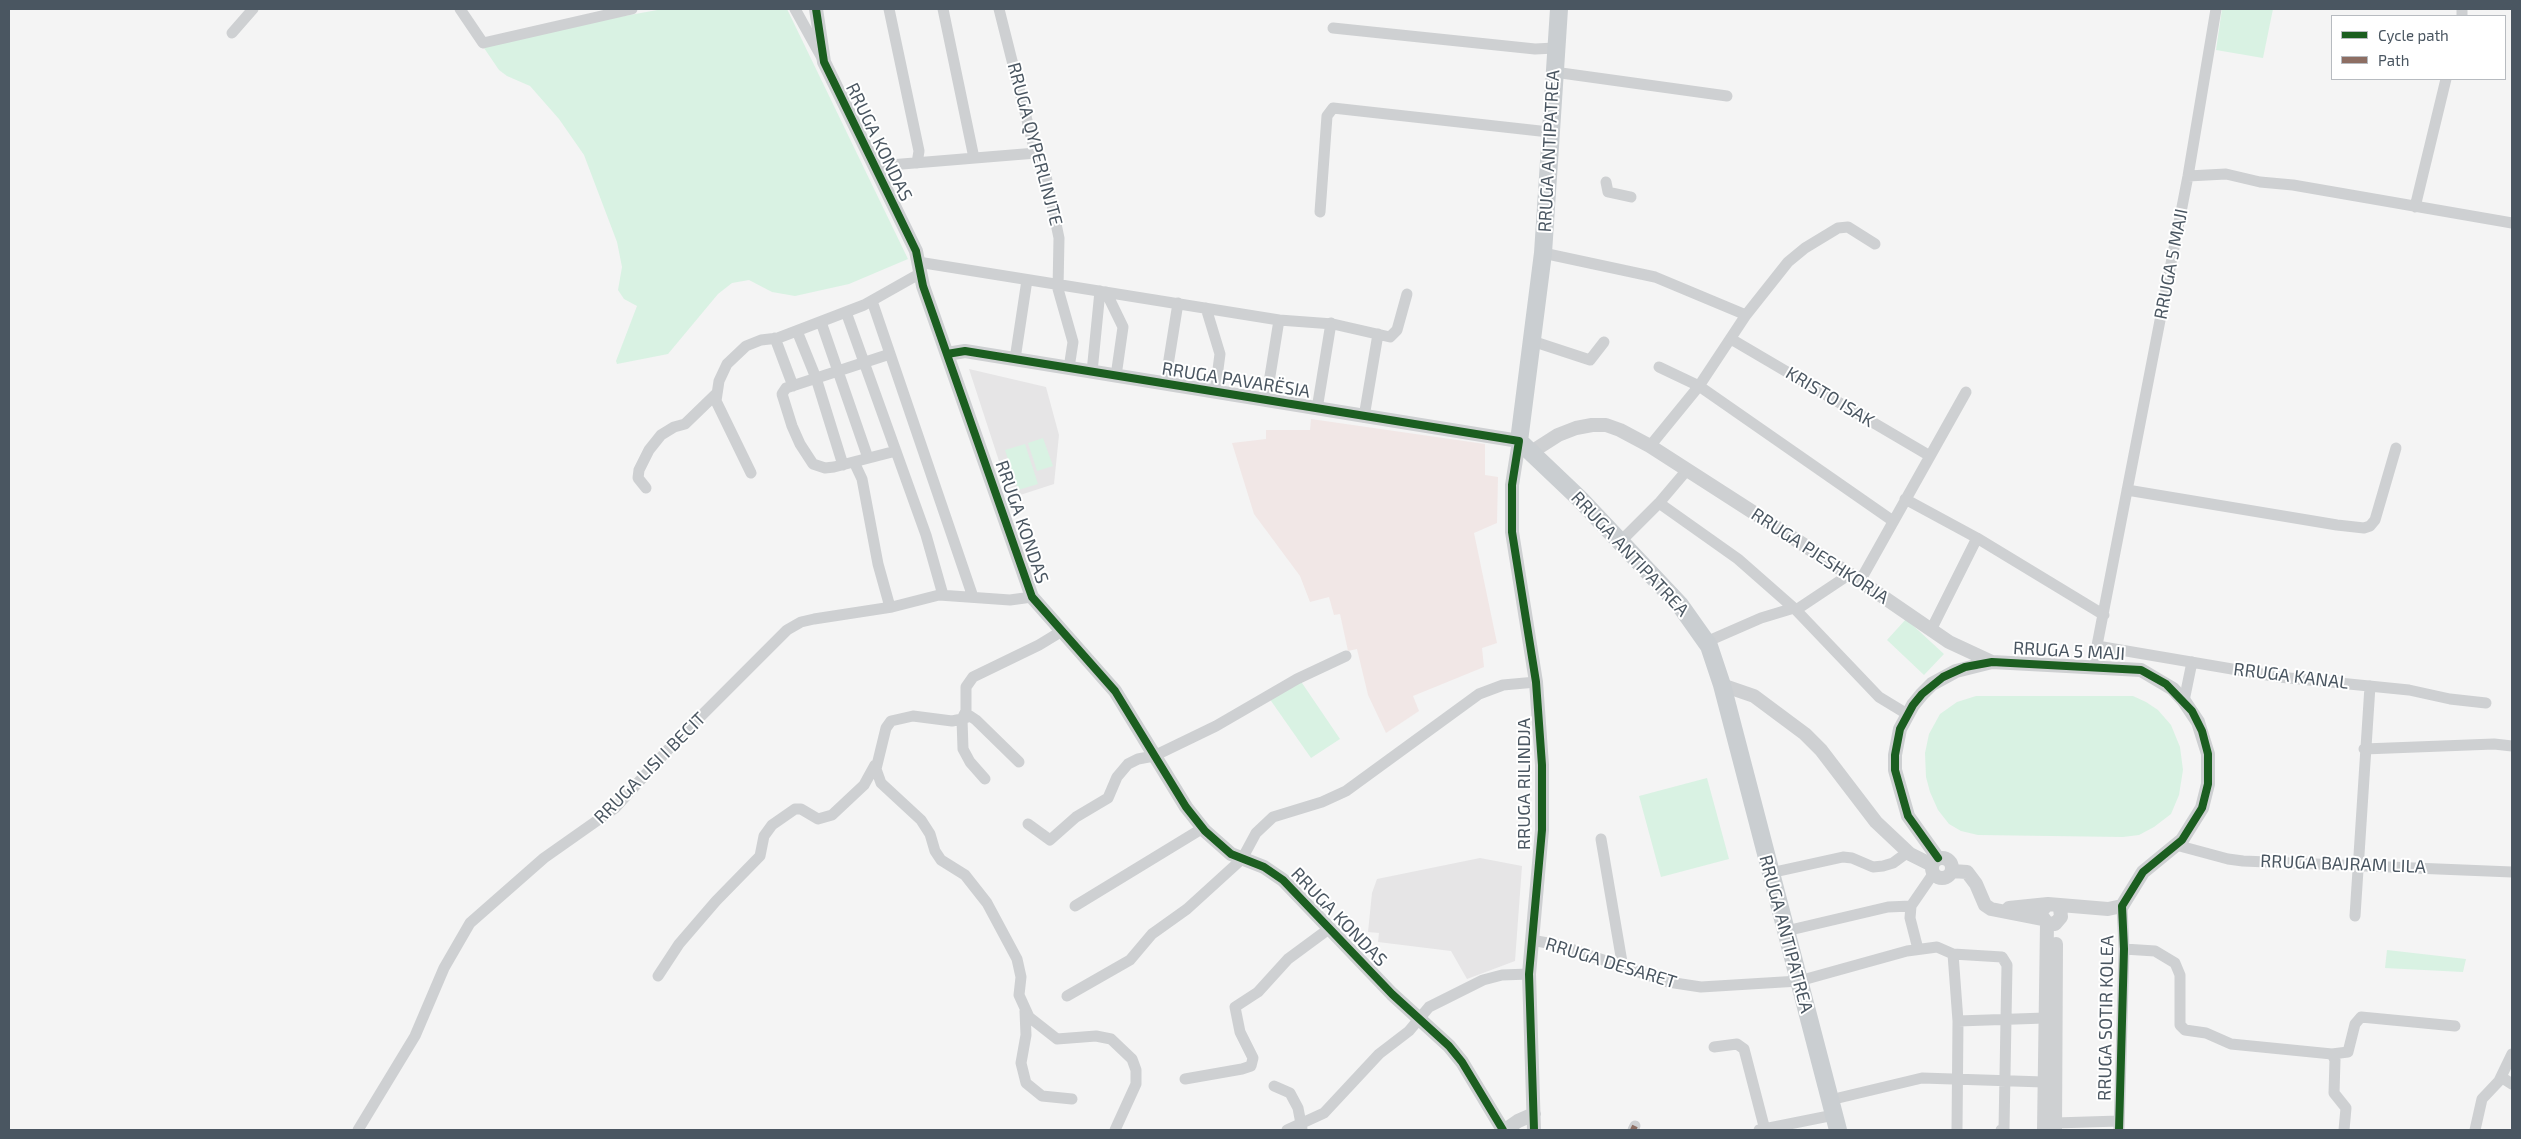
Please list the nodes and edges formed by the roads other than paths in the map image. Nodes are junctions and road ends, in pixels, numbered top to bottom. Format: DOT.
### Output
graph roads {
  1 [pos="253,9"];
  2 [pos="460,9"];
  3 [pos="632,9"];
  4 [pos="796,9"];
  5 [pos="816,9"];
  6 [pos="889,9"];
  7 [pos="943,9"];
  8 [pos="999,9"];
  9 [pos="1559,9"];
  10 [pos="2216,9"];
  11 [pos="1333,28"];
  12 [pos="232,33"];
  13 [pos="1555,48"];
  14 [pos="824,62"];
  15 [pos="1554,72"];
  16 [pos="2446,80"];
  17 [pos="1727,96"];
  18 [pos="1549,132"];
  19 [pos="1036,154"];
  20 [pos="974,158"];
  21 [pos="916,163"];
  22 [pos="876,169"];
  23 [pos="2188,176"];
  24 [pos="1606,182"];
  25 [pos="1631,198"];
  26 [pos="2415,206"];
  27 [pos="1320,212"];
  28 [pos="2512,223"];
  29 [pos="1875,244"];
  30 [pos="1543,253"];
  31 [pos="918,268"];
  32 [pos="1027,280"];
  33 [pos="1058,285"];
  34 [pos="1103,292"];
  35 [pos="1407,294"];
  36 [pos="872,300"];
  37 [pos="1178,304"];
  38 [pos="1206,308"];
  39 [pos="846,312"];
  40 [pos="1746,315"];
  41 [pos="1279,320"];
  42 [pos="821,322"];
  43 [pos="1331,323"];
  44 [pos="797,331"];
  45 [pos="1378,334"];
  46 [pos="775,338"];
  47 [pos="1731,339"];
  48 [pos="1532,341"];
  49 [pos="1604,342"];
  50 [pos="890,354"];
  51 [pos="948,354"];
  52 [pos="1015,359"];
  53 [pos="864,363"];
  54 [pos="1659,367"];
  55 [pos="1069,368"];
  56 [pos="839,371"];
  57 [pos="1092,372"];
  58 [pos="1116,376"];
  59 [pos="816,378"];
  60 [pos="1165,384"];
  61 [pos="793,386"];
  62 [pos="1699,386"];
  63 [pos="1215,392"];
  64 [pos="1966,392"];
  65 [pos="716,394"];
  66 [pos="1266,401"];
  67 [pos="1317,409"];
  68 [pos="1364,417"];
  69 [pos="1526,446"];
  70 [pos="1650,446"];
  71 [pos="2396,448"];
  72 [pos="896,451"];
  73 [pos="1930,456"];
  74 [pos="868,458"];
  75 [pos="849,463"];
  76 [pos="1687,470"];
  77 [pos="752,474"];
  78 [pos="646,488"];
  79 [pos="2128,490"];
  80 [pos="1906,499"];
  81 [pos="1659,503"];
  82 [pos="1893,521"];
  83 [pos="1977,538"];
  84 [pos="1620,542"];
  85 [pos="1855,578"];
  86 [pos="943,595"];
  87 [pos="974,597"];
  88 [pos="1032,597"];
  89 [pos="890,607"];
  90 [pos="1795,609"];
  91 [pos="2104,615"];
  92 [pos="1931,630"];
  93 [pos="1062,631"];
  94 [pos="1706,642"];
  95 [pos="2098,646"];
  96 [pos="1346,656"];
  97 [pos="1992,662"];
  98 [pos="2192,662"];
  99 [pos="2094,666"];
  100 [pos="1536,682"];
  101 [pos="1722,685"];
  102 [pos="2370,686"];
  103 [pos="2184,701"];
  104 [pos="2486,703"];
  105 [pos="1907,714"];
  106 [pos="962,719"];
  107 [pos="2512,746"];
  108 [pos="2364,749"];
  109 [pos="1154,756"];
  110 [pos="1019,762"];
  111 [pos="876,764"];
  112 [pos="985,779"];
  113 [pos="1028,824"];
  114 [pos="1203,828"];
  115 [pos="1601,839"];
  116 [pos="2176,845"];
  117 [pos="1908,852"];
  118 [pos="1242,859"];
  119 [pos="2358,864"];
  120 [pos="1934,866"];
  121 [pos="2512,872"];
  122 [pos="1770,873"];
  123 [pos="2053,904"];
  124 [pos="1075,906"];
  125 [pos="1911,906"];
  126 [pos="2122,906"];
  127 [pos="2101,908"];
  128 [pos="1996,910"];
  129 [pos="2355,916"];
  130 [pos="2051,922"];
  131 [pos="1330,928"];
  132 [pos="1786,931"];
  133 [pos="1531,940"];
  134 [pos="1918,949"];
  135 [pos="2124,949"];
  136 [pos="1953,954"];
  137 [pos="1623,968"];
  138 [pos="1529,974"];
  139 [pos="658,976"];
  140 [pos="1799,980"];
  141 [pos="1067,996"];
  142 [pos="1025,1011"];
  143 [pos="2045,1018"];
  144 [pos="1418,1019"];
  145 [pos="2006,1020"];
  146 [pos="1958,1021"];
  147 [pos="2455,1026"];
  148 [pos="1714,1047"];
  149 [pos="2332,1054"];
  150 [pos="2512,1054"];
  151 [pos="2501,1077"];
  152 [pos="1185,1078"];
  153 [pos="1958,1078"];
  154 [pos="2005,1080"];
  155 [pos="2044,1082"];
  156 [pos="2512,1084"];
  157 [pos="1274,1086"];
  158 [pos="1072,1099"];
  159 [pos="1534,1114"];
  160 [pos="1834,1115"];
  161 [pos="2119,1126"];
  162 [pos="1302,1127"];
  163 [pos="2051,1128"];
  164 [pos="1763,1129"];
  165 [pos="358,1130"];
  166 [pos="1115,1130"];
  167 [pos="1287,1130"];
  168 [pos="1504,1130"];
  169 [pos="1534,1130"];
  170 [pos="1958,1130"];
  171 [pos="2001,1130"];
  172 [pos="2344,1130"];
  173 [pos="2475,1130"];
  1 -- 12 [label="street"];
  2 -- 3 [label="street"];
  4 -- 14 [label="street"];
  5 -- 14 [label="street, RRUGA KONDAS"];
  6 -- 21 [label="street"];
  7 -- 20 [label="street"];
  8 -- 19 [label="street, RRUGA QYPERLINJTE"];
  9 -- 13 [label="main road, RRUGA ANTIPATREA"];
  10 -- 23 [label="street, RRUGA 5 MAJI"];
  11 -- 13 [label="street"];
  13 -- 15 [label="main road, RRUGA ANTIPATREA"];
  14 -- 22 [label="street, RRUGA KONDAS"];
  15 -- 17 [label="street"];
  15 -- 18 [label="main road, RRUGA ANTIPATREA"];
  16 -- 26 [label="street"];
  18 -- 27 [label="street"];
  18 -- 30 [label="main road, RRUGA ANTIPATREA"];
  19 -- 20 [label="street"];
  19 -- 33 [label="street, RRUGA QYPERLINJTE"];
  20 -- 21 [label="street"];
  21 -- 22 [label="street"];
  22 -- 31 [label="street, RRUGA KONDAS"];
  23 -- 26 [label="street"];
  23 -- 79 [label="street, RRUGA 5 MAJI"];
  24 -- 25 [label="street"];
  26 -- 28 [label="street"];
  29 -- 40 [label="street"];
  30 -- 40 [label="street"];
  30 -- 48 [label="main road, RRUGA ANTIPATREA"];
  31 -- 32 [label="street"];
  31 -- 36 [label="street"];
  31 -- 51 [label="street, RRUGA KONDAS"];
  32 -- 33 [label="street"];
  32 -- 52 [label="street"];
  33 -- 34 [label="street"];
  33 -- 55 [label="street, RRUGA QYPERLINJTE"];
  34 -- 37 [label="street"];
  34 -- 57 [label="street"];
  34 -- 58 [label="street"];
  35 -- 45 [label="street"];
  36 -- 39 [label="street"];
  36 -- 50 [label="street"];
  37 -- 38 [label="street"];
  37 -- 60 [label="street"];
  38 -- 41 [label="street"];
  38 -- 63 [label="street"];
  39 -- 42 [label="street"];
  39 -- 53 [label="street"];
  40 -- 47 [label="street"];
  41 -- 43 [label="street"];
  41 -- 66 [label="street"];
  42 -- 44 [label="street"];
  42 -- 56 [label="street"];
  43 -- 45 [label="street"];
  43 -- 67 [label="street"];
  44 -- 46 [label="street"];
  44 -- 59 [label="street"];
  45 -- 68 [label="street"];
  46 -- 61 [label="street"];
  46 -- 65 [label="street"];
  47 -- 62 [label="street"];
  47 -- 73 [label="street, KRISTO ISAK"];
  48 -- 49 [label="street"];
  48 -- 69 [label="main road, RRUGA ANTIPATREA"];
  50 -- 53 [label="street"];
  50 -- 87 [label="street"];
  51 -- 52 [label="street, RRUGA PAVARËSIA"];
  51 -- 88 [label="street, RRUGA KONDAS"];
  52 -- 55 [label="street, RRUGA PAVARËSIA"];
  53 -- 56 [label="street"];
  53 -- 72 [label="street"];
  54 -- 62 [label="street"];
  55 -- 57 [label="street, RRUGA PAVARËSIA"];
  56 -- 59 [label="street"];
  56 -- 74 [label="street"];
  57 -- 58 [label="street, RRUGA PAVARËSIA"];
  58 -- 60 [label="street, RRUGA PAVARËSIA"];
  59 -- 61 [label="street"];
  59 -- 75 [label="street"];
  60 -- 63 [label="street, RRUGA PAVARËSIA"];
  61 -- 75 [label="street"];
  62 -- 70 [label="street"];
  62 -- 82 [label="street"];
  63 -- 66 [label="street, RRUGA PAVARËSIA"];
  64 -- 73 [label="street"];
  65 -- 77 [label="street"];
  65 -- 78 [label="street"];
  66 -- 67 [label="street, RRUGA PAVARËSIA"];
  67 -- 68 [label="street, RRUGA PAVARËSIA"];
  68 -- 69 [label="street, RRUGA PAVARËSIA"];
  69 -- 70 [label="street, RRUGA PJESHKORJA"];
  69 -- 84 [label="main road, RRUGA ANTIPATREA"];
  69 -- 100 [label="street, RRUGA RILINDJA"];
  70 -- 76 [label="street, RRUGA PJESHKORJA"];
  71 -- 79 [label="street"];
  72 -- 74 [label="street"];
  72 -- 86 [label="street"];
  73 -- 80 [label="street"];
  74 -- 75 [label="street"];
  75 -- 89 [label="street"];
  76 -- 81 [label="street"];
  76 -- 85 [label="street, RRUGA PJESHKORJA"];
  79 -- 91 [label="street, RRUGA 5 MAJI"];
  80 -- 82 [label="street"];
  80 -- 83 [label="street"];
  81 -- 84 [label="street"];
  81 -- 90 [label="street"];
  82 -- 85 [label="street"];
  83 -- 91 [label="street"];
  83 -- 92 [label="street"];
  84 -- 94 [label="main road, RRUGA ANTIPATREA"];
  85 -- 90 [label="street"];
  85 -- 92 [label="street, RRUGA PJESHKORJA"];
  86 -- 87 [label="street, RRUGA LISI I BECIT"];
  86 -- 89 [label="street, RRUGA LISI I BECIT"];
  87 -- 88 [label="street, RRUGA LISI I BECIT"];
  88 -- 93 [label="street, RRUGA KONDAS"];
  89 -- 165 [label="street, RRUGA LISI I BECIT"];
  90 -- 94 [label="street"];
  90 -- 105 [label="street"];
  91 -- 95 [label="street, RRUGA 5 MAJI"];
  92 -- 97 [label="street, RRUGA PJESHKORJA"];
  93 -- 106 [label="street"];
  93 -- 109 [label="street, RRUGA KONDAS"];
  94 -- 101 [label="main road, RRUGA ANTIPATREA"];
  95 -- 98 [label="street, RRUGA KANAL"];
  95 -- 99 [label="street, RRUGA 5 MAJI"];
  96 -- 109 [label="street"];
  97 -- 99 [label="street, RRUGA 5 MAJI"];
  97 -- 105 [label="street, RRUGA 5 MAJI"];
  98 -- 102 [label="street, RRUGA KANAL"];
  98 -- 103 [label="street"];
  99 -- 103 [label="street, RRUGA 5 MAJI"];
  100 -- 118 [label="street"];
  100 -- 133 [label="street, RRUGA RILINDJA"];
  101 -- 117 [label="street"];
  101 -- 122 [label="main road, RRUGA ANTIPATREA"];
  102 -- 104 [label="street, RRUGA KANAL"];
  102 -- 108 [label="street"];
  103 -- 116 [label="street, RRUGA 5 MAJI"];
  105 -- 120 [label="street, RRUGA 5 MAJI"];
  106 -- 110 [label="street"];
  106 -- 111 [label="street"];
  106 -- 112 [label="street"];
  107 -- 108 [label="street"];
  108 -- 119 [label="street"];
  109 -- 113 [label="street"];
  109 -- 114 [label="street, RRUGA KONDAS"];
  111 -- 139 [label="street"];
  111 -- 142 [label="street"];
  114 -- 118 [label="street, RRUGA KONDAS"];
  114 -- 124 [label="street"];
  115 -- 137 [label="street"];
  116 -- 119 [label="street, RRUGA BAJRAM LILA"];
  116 -- 126 [label="street, RRUGA 5 MAJI"];
  117 -- 120 [label="street"];
  117 -- 122 [label="street"];
  118 -- 131 [label="street, RRUGA KONDAS"];
  118 -- 141 [label="street"];
  119 -- 121 [label="street, RRUGA BAJRAM LILA"];
  119 -- 129 [label="street"];
  120 -- 125 [label="street"];
  120 -- 128 [label="street"];
  122 -- 132 [label="main road, RRUGA ANTIPATREA"];
  123 -- 127 [label="street"];
  123 -- 128 [label="street"];
  123 -- 130 [label="street"];
  125 -- 132 [label="street"];
  125 -- 134 [label="street"];
  126 -- 127 [label="street"];
  126 -- 135 [label="street, RRUGA SOTIR KOLEA"];
  127 -- 130 [label="street"];
  128 -- 130 [label="street"];
  130 -- 143 [label="street"];
  130 -- 163 [label="street"];
  131 -- 144 [label="street, RRUGA KONDAS"];
  131 -- 152 [label="street"];
  132 -- 140 [label="main road, RRUGA ANTIPATREA"];
  133 -- 137 [label="street, RRUGA DESARET"];
  133 -- 138 [label="street, RRUGA RILINDJA"];
  134 -- 136 [label="street, RRUGA DESARET"];
  134 -- 140 [label="street, RRUGA DESARET"];
  135 -- 149 [label="street"];
  135 -- 161 [label="street, RRUGA SOTIR KOLEA"];
  136 -- 145 [label="street, RRUGA DESARET"];
  136 -- 146 [label="street"];
  137 -- 140 [label="street, RRUGA DESARET"];
  138 -- 144 [label="street"];
  138 -- 159 [label="street, RRUGA RILINDJA"];
  140 -- 160 [label="main road, RRUGA ANTIPATREA"];
  142 -- 158 [label="street"];
  142 -- 166 [label="street"];
  143 -- 145 [label="street"];
  143 -- 155 [label="street"];
  144 -- 162 [label="street"];
  144 -- 168 [label="street, RRUGA KONDAS"];
  145 -- 146 [label="street"];
  145 -- 154 [label="street"];
  146 -- 153 [label="street"];
  147 -- 149 [label="street"];
  148 -- 164 [label="street"];
  149 -- 172 [label="street"];
  150 -- 151 [label="street"];
  151 -- 156 [label="street"];
  151 -- 173 [label="street"];
  153 -- 154 [label="street"];
  153 -- 160 [label="street"];
  153 -- 170 [label="street"];
  154 -- 155 [label="street"];
  154 -- 171 [label="street"];
  155 -- 163 [label="street"];
  157 -- 162 [label="street"];
  159 -- 168 [label="street"];
  159 -- 169 [label="street, RRUGA RILINDJA"];
  160 -- 164 [label="street"];
  161 -- 163 [label="street"];
  162 -- 167 [label="street"];
}
